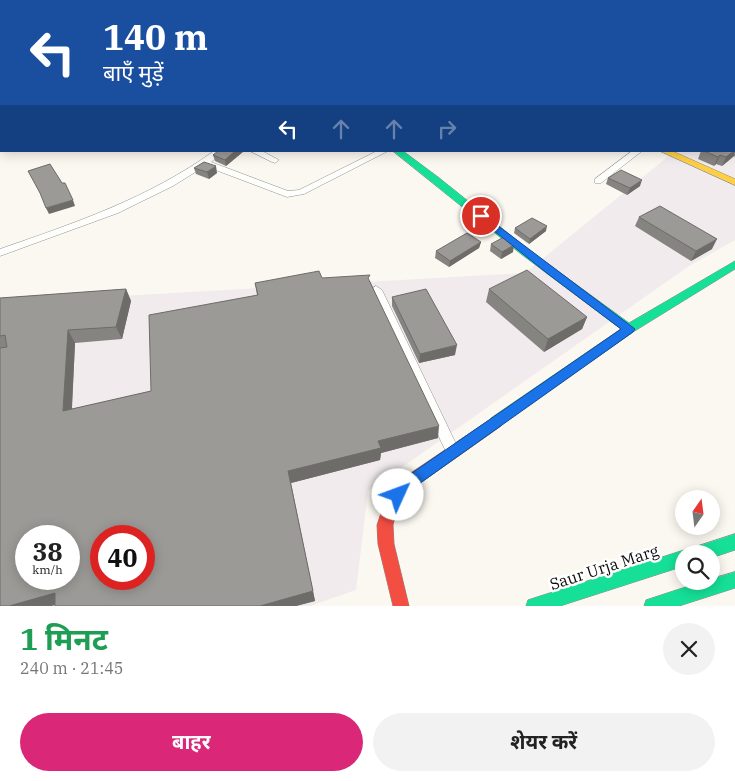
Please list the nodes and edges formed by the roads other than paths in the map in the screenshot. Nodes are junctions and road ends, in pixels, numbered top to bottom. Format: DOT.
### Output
graph roads {
  1 [pos="219,152"];
  2 [pos="256,152"];
  3 [pos="360,152"];
  4 [pos="382,152"];
  5 [pos="398,152"];
  6 [pos="637,152"];
  7 [pos="666,152"];
  8 [pos="370,158"];
  9 [pos="275,160"];
  10 [pos="206,163"];
  11 [pos="598,181"];
  12 [pos="735,182"];
  13 [pos="0,253"];
  14 [pos="735,264"];
  15 [pos="376,290"];
  16 [pos="629,329"];
  17 [pos="453,452"];
  18 [pos="735,542"];
  19 [pos="720,547"];
  20 [pos="675,561"];
  21 [pos="735,580"];
  22 [pos="401,606"];
  23 [pos="534,606"];
  24 [pos="652,606"];
  1 -- 10 [label="street"];
  2 -- 9 [label="street"];
  3 -- 8 [label="street"];
  4 -- 8 [label="street"];
  5 -- 16 [label="street"];
  6 -- 11 [label="street"];
  7 -- 12 [label="street"];
  8 -- 10 [label="street"];
  10 -- 13 [label="street"];
  14 -- 16 [label="street"];
  15 -- 17 [label="street"];
  16 -- 17 [label="street"];
  17 -- 22 [label="street"];
  18 -- 19 [label="street"];
  20 -- 23 [label="street, Saur Urja Marg"];
  21 -- 24 [label="street"];
}
